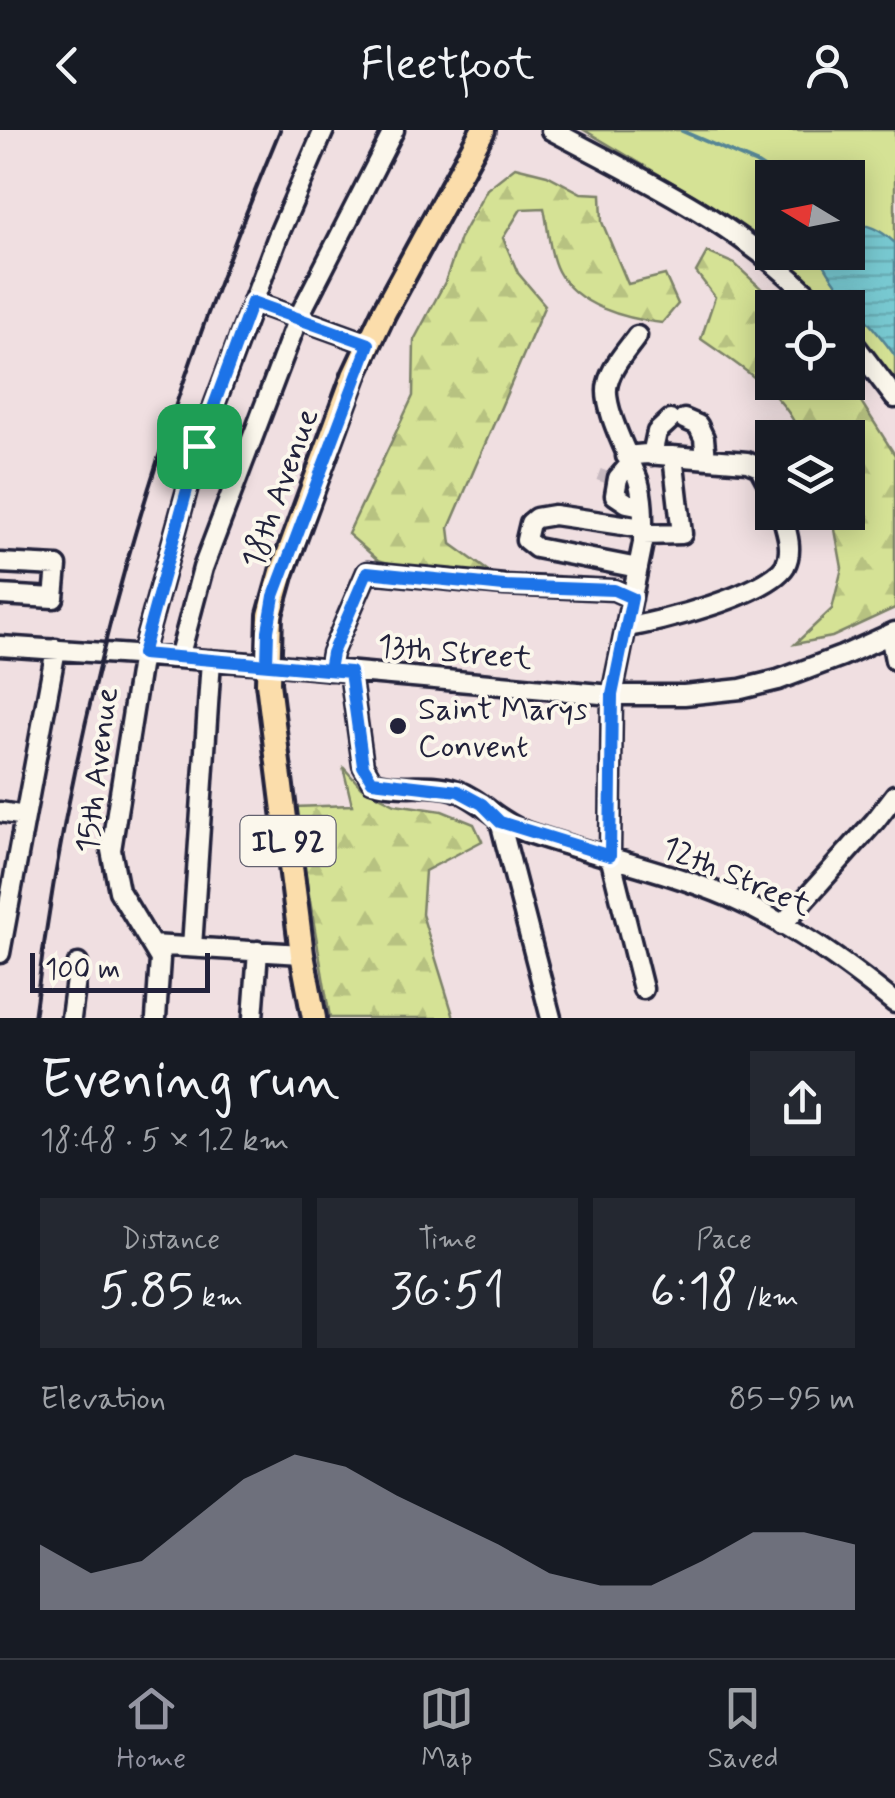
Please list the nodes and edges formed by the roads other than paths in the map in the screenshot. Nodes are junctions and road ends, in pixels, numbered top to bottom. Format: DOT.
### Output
graph roads {
  1 [pos="324,130"];
  2 [pos="394,130"];
  3 [pos="482,130"];
  4 [pos="551,130"];
  5 [pos="802,290"];
  6 [pos="252,302"];
  7 [pos="298,318"];
  8 [pos="638,336"];
  9 [pos="369,344"];
  10 [pos="865,358"];
  11 [pos="895,398"];
  12 [pos="652,455"];
  13 [pos="673,456"];
  14 [pos="706,458"];
  15 [pos="755,466"];
  16 [pos="618,473"];
  17 [pos="642,506"];
  18 [pos="786,530"];
  19 [pos="643,532"];
  20 [pos="0,563"];
  21 [pos="638,568"];
  22 [pos="0,595"];
  23 [pos="632,598"];
  24 [pos="626,628"];
  25 [pos="893,633"];
  26 [pos="0,646"];
  27 [pos="56,648"];
  28 [pos="142,654"];
  29 [pos="179,658"];
  30 [pos="212,660"];
  31 [pos="895,660"];
  32 [pos="267,664"];
  33 [pos="329,670"];
  34 [pos="350,672"];
  35 [pos="612,695"];
  36 [pos="895,795"];
  37 [pos="0,812"];
  38 [pos="25,816"];
  39 [pos="500,822"];
  40 [pos="610,856"];
  41 [pos="782,924"];
  42 [pos="152,944"];
  43 [pos="192,947"];
  44 [pos="258,951"];
  45 [pos="0,953"];
  46 [pos="302,954"];
  47 [pos="78,964"];
  48 [pos="643,989"];
  49 [pos="895,1003"];
  50 [pos="70,1018"];
  51 [pos="156,1018"];
  52 [pos="253,1018"];
  53 [pos="314,1018"];
  54 [pos="552,1018"];
  1 -- 6 [label="street, 15th Avenue"];
  2 -- 7 [label="street"];
  3 -- 9 [label="main road, 18th Avenue / IL 92"];
  4 -- 5 [label="street"];
  6 -- 7 [label="street"];
  6 -- 28 [label="street, 15th Avenue"];
  7 -- 9 [label="street"];
  7 -- 29 [label="street"];
  8 -- 16 [label="street"];
  9 -- 32 [label="main road, 18th Avenue / IL 92"];
  10 -- 11 [label="street"];
  12 -- 13 [label="street"];
  12 -- 14 [label="street"];
  12 -- 16 [label="street"];
  13 -- 14 [label="street"];
  13 -- 19 [label="street"];
  14 -- 15 [label="street"];
  16 -- 17 [label="street"];
  16 -- 17 [label="street"];
  17 -- 19 [label="street"];
  18 -- 24 [label="street"];
  19 -- 21 [label="street"];
  19 -- 21 [label="street"];
  20 -- 22 [label="street"];
  21 -- 23 [label="street"];
  23 -- 24 [label="street"];
  23 -- 33 [label="street"];
  24 -- 35 [label="street"];
  25 -- 31 [label="street"];
  25 -- 35 [label="street, 13th Street"];
  26 -- 27 [label="street, 13th Street"];
  27 -- 28 [label="street, 13th Street"];
  27 -- 38 [label="street"];
  28 -- 29 [label="street, 13th Street"];
  28 -- 42 [label="street, 15th Avenue"];
  29 -- 30 [label="street, 13th Street"];
  30 -- 32 [label="street, 13th Street"];
  30 -- 43 [label="street"];
  32 -- 33 [label="street, 13th Street"];
  32 -- 46 [label="main road, 18th Avenue / IL 92"];
  33 -- 34 [label="street, 13th Street"];
  34 -- 35 [label="street, 13th Street"];
  34 -- 39 [label="street, 12th Street"];
  35 -- 40 [label="street"];
  36 -- 41 [label="street"];
  37 -- 38 [label="street"];
  38 -- 45 [label="street"];
  39 -- 40 [label="street, 12th Street"];
  39 -- 54 [label="street"];
  40 -- 41 [label="street, 12th Street"];
  40 -- 48 [label="street"];
  41 -- 49 [label="street, 12th Street"];
  42 -- 43 [label="street"];
  42 -- 51 [label="street, 15th Avenue"];
  43 -- 44 [label="street"];
  44 -- 46 [label="street"];
  44 -- 52 [label="street"];
  46 -- 53 [label="main road, 18th Avenue / IL 92"];
  47 -- 50 [label="street"];
}
